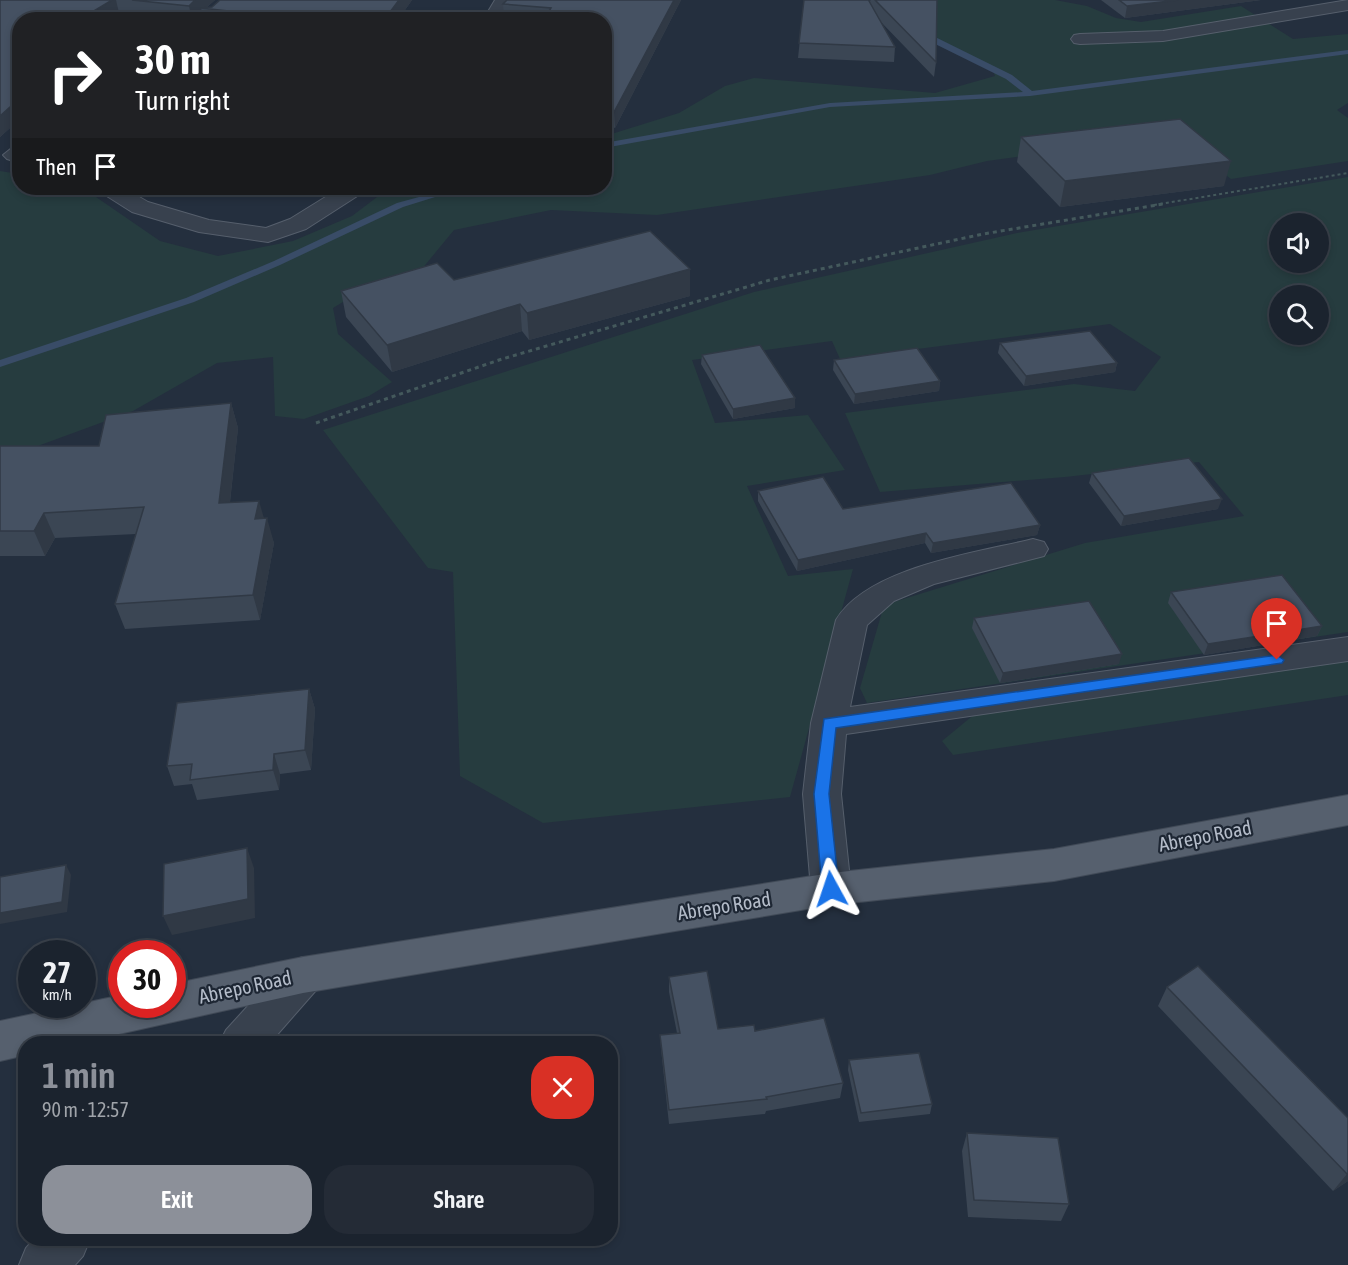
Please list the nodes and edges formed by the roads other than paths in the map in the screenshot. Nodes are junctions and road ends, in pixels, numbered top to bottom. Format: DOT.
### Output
graph roads {
  1 [pos="1348,5"];
  2 [pos="1080,39"];
  3 [pos="121,195"];
  4 [pos="343,195"];
  5 [pos="1033,549"];
  6 [pos="1348,650"];
  7 [pos="829,723"];
  8 [pos="1348,810"];
  9 [pos="831,889"];
  10 [pos="303,975"];
  11 [pos="186,1000"];
  12 [pos="108,1017"];
  13 [pos="23,1036"];
  14 [pos="248,1036"];
  15 [pos="18,1037"];
  16 [pos="0,1041"];
  17 [pos="60,1246"];
  18 [pos="43,1265"];
  1 -- 2 [label="street"];
  3 -- 4 [label="street"];
  5 -- 7 [label="street"];
  6 -- 7 [label="street"];
  7 -- 9 [label="street"];
  8 -- 9 [label="main road, Abrepo Road"];
  9 -- 10 [label="main road, Abrepo Road"];
  10 -- 11 [label="main road, Abrepo Road"];
  10 -- 14 [label="street"];
  12 -- 13 [label="main road"];
  15 -- 16 [label="main road"];
  17 -- 18 [label="street"];
}
